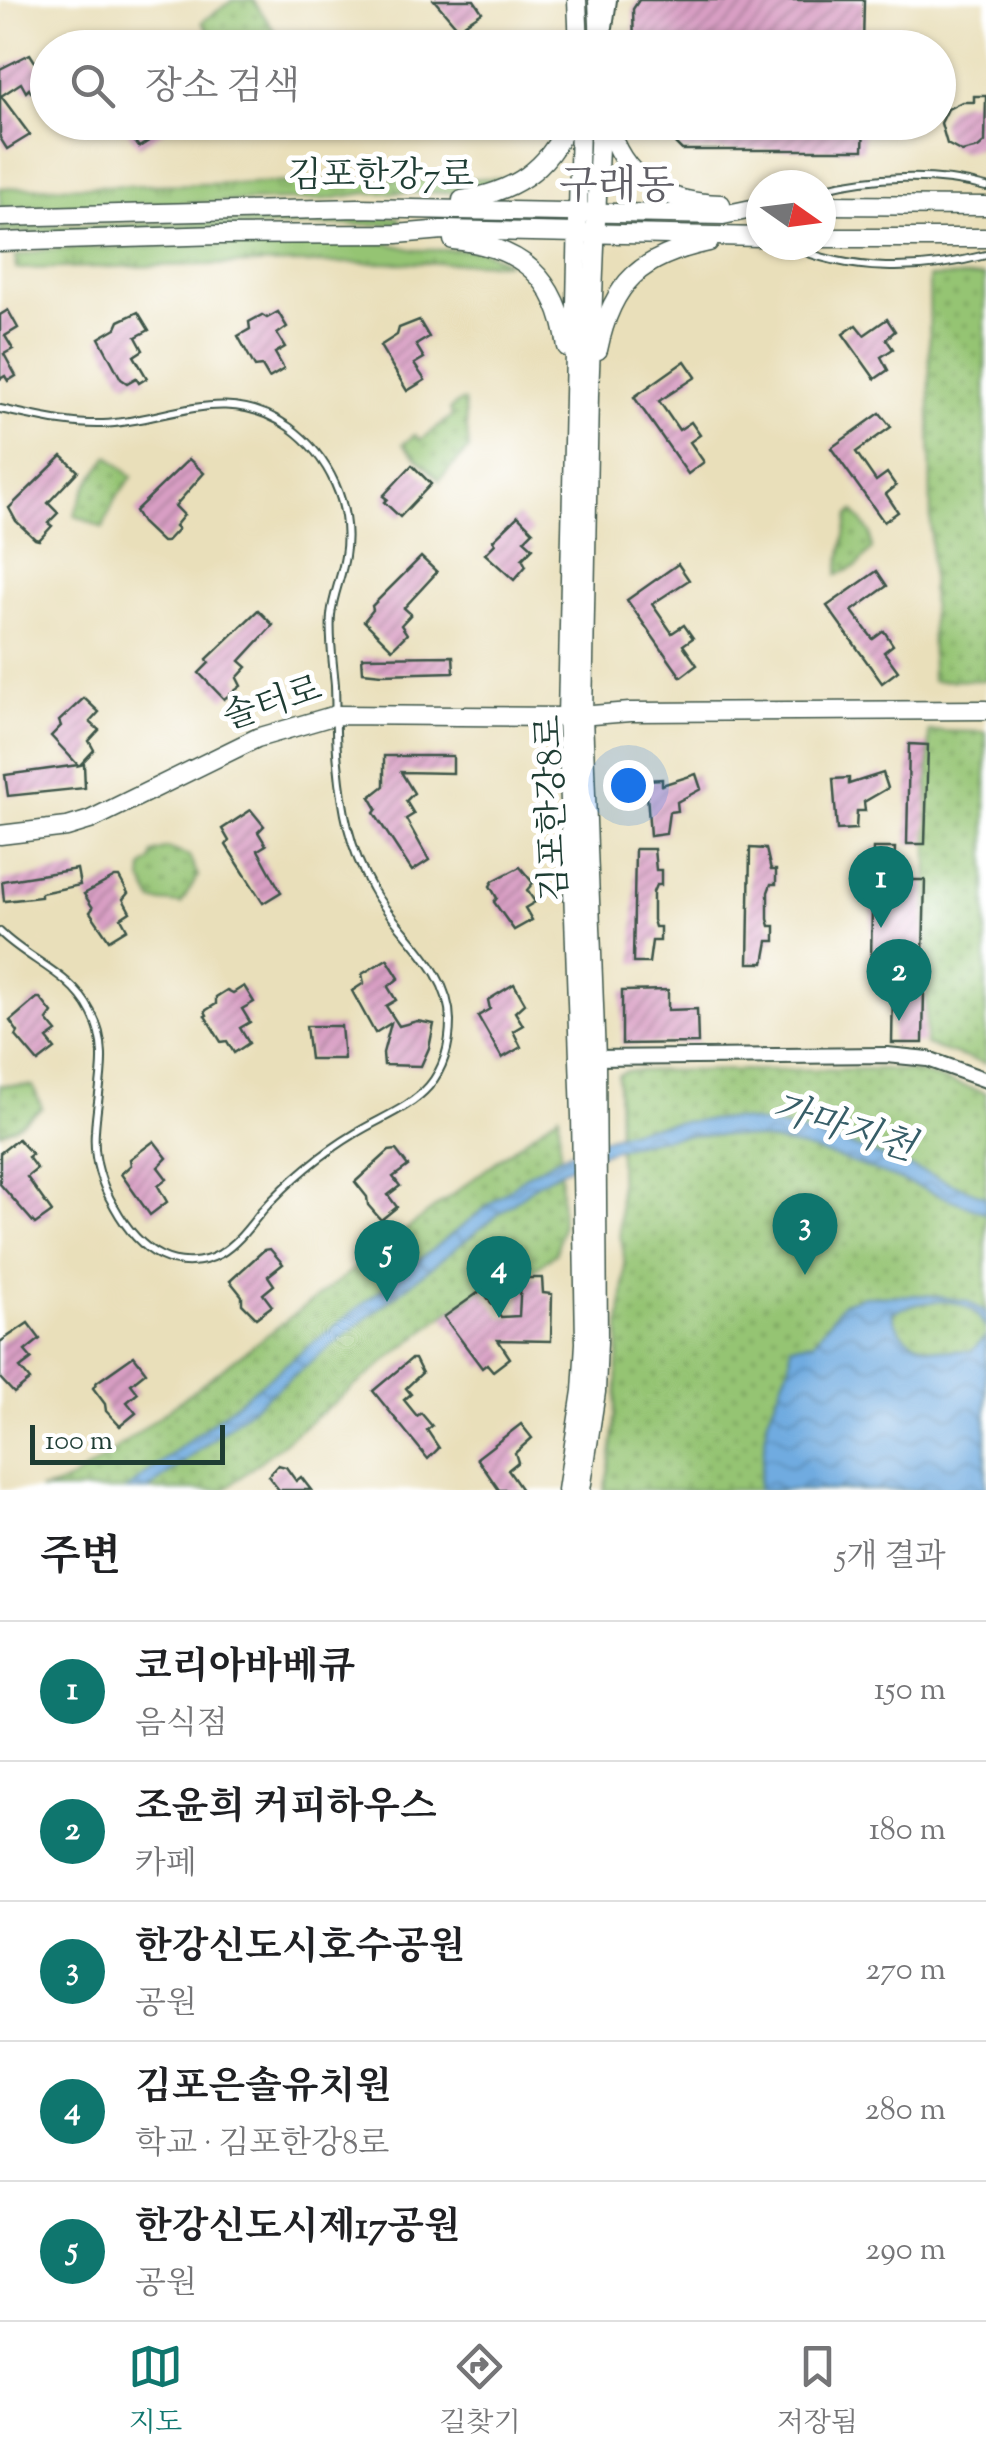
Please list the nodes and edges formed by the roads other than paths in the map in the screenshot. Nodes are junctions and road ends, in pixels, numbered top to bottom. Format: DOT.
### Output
graph roads {
  1 [pos="577,0"];
  2 [pos="598,0"];
  3 [pos="609,0"];
  4 [pos="578,30"];
  5 [pos="600,30"];
  6 [pos="604,30"];
  7 [pos="560,140"];
  8 [pos="582,140"];
  9 [pos="598,140"];
  10 [pos="613,140"];
  11 [pos="836,186"];
  12 [pos="986,188"];
  13 [pos="746,205"];
  14 [pos="836,205"];
  15 [pos="986,206"];
  16 [pos="358,208"];
  17 [pos="746,209"];
  18 [pos="588,211"];
  19 [pos="0,217"];
  20 [pos="587,231"];
  21 [pos="398,234"];
  22 [pos="746,236"];
  23 [pos="746,238"];
  24 [pos="836,238"];
  25 [pos="986,238"];
  26 [pos="0,242"];
  27 [pos="986,255"];
  28 [pos="834,260"];
  29 [pos="582,395"];
  30 [pos="0,409"];
  31 [pos="986,710"];
  32 [pos="336,715"];
  33 [pos="575,717"];
  34 [pos="986,721"];
  35 [pos="0,835"];
  36 [pos="0,932"];
  37 [pos="587,1058"];
  38 [pos="986,1080"];
  39 [pos="590,1193"];
  40 [pos="567,1490"];
  41 [pos="581,1490"];
  1 -- 4 [label="street"];
  2 -- 5 [label="street"];
  3 -- 6 [label="street"];
  7 -- 16 [label="street"];
  8 -- 18 [label="street, 김포한강8로"];
  9 -- 18 [label="street, 김포한강8로"];
  10 -- 13 [label="street"];
  11 -- 12 [label="lane"];
  14 -- 15 [label="street"];
  16 -- 18 [label="street, 김포한강7로"];
  16 -- 19 [label="street, 김포한강7로"];
  17 -- 18 [label="street, 김포한강7로"];
  18 -- 20 [label="street, 김포한강8로"];
  20 -- 21 [label="street, 김포한강7로"];
  20 -- 22 [label="street, 김포한강7로"];
  20 -- 29 [label="street, 김포한강8로"];
  21 -- 26 [label="street, 김포한강7로"];
  21 -- 29 [label="street"];
  23 -- 29 [label="street"];
  24 -- 25 [label="street"];
  27 -- 28 [label="lane"];
  29 -- 33 [label="street, 김포한강8로"];
  30 -- 32 [label="lane"];
  31 -- 33 [label="street, 솔터로"];
  32 -- 33 [label="street, 솔터로"];
  32 -- 35 [label="street, 솔터로"];
  32 -- 36 [label="lane"];
  33 -- 34 [label="street, 솔터로"];
  33 -- 37 [label="street, 김포한강8로"];
  37 -- 38 [label="street"];
  37 -- 39 [label="street, 김포한강8로"];
  39 -- 40 [label="street, 김포한강8로"];
  39 -- 41 [label="street, 김포한강8로"];
}
